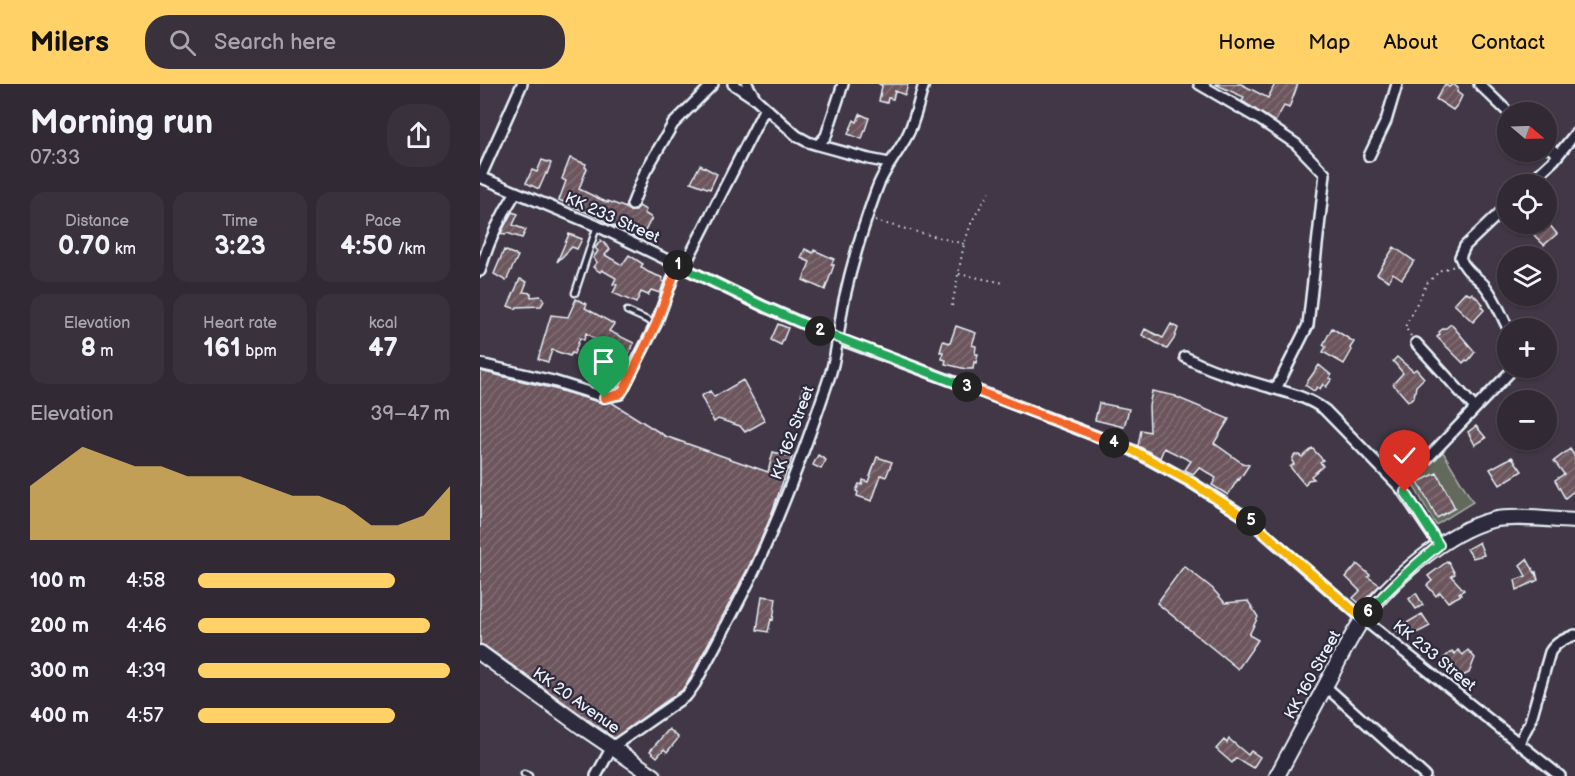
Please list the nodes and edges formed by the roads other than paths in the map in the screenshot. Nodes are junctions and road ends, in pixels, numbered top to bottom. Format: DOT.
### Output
graph roads {
  1 [pos="522,84"];
  2 [pos="713,84"];
  3 [pos="733,84"];
  4 [pos="747,84"];
  5 [pos="843,84"];
  6 [pos="924,84"];
  7 [pos="1199,84"];
  8 [pos="1397,84"];
  9 [pos="1479,84"];
  10 [pos="756,99"];
  11 [pos="1498,102"];
  12 [pos="765,108"];
  13 [pos="1575,134"];
  14 [pos="818,145"];
  15 [pos="1559,154"];
  16 [pos="1369,156"];
  17 [pos="889,163"];
  18 [pos="1538,174"];
  19 [pos="480,178"];
  20 [pos="516,192"];
  21 [pos="632,205"];
  22 [pos="1497,215"];
  23 [pos="597,226"];
  24 [pos="681,266"];
  25 [pos="480,271"];
  26 [pos="575,293"];
  27 [pos="627,311"];
  28 [pos="1503,318"];
  29 [pos="656,324"];
  30 [pos="839,339"];
  31 [pos="1416,343"];
  32 [pos="1185,357"];
  33 [pos="480,364"];
  34 [pos="1504,378"];
  35 [pos="1276,389"];
  36 [pos="1475,408"];
  37 [pos="1400,487"];
  38 [pos="1575,521"];
  39 [pos="1439,545"];
  40 [pos="1363,619"];
  41 [pos="1575,635"];
  42 [pos="480,653"];
  43 [pos="1325,686"];
  44 [pos="1519,743"];
  45 [pos="612,747"];
  46 [pos="596,776"];
  47 [pos="654,776"];
  48 [pos="1277,776"];
  49 [pos="1425,776"];
  50 [pos="1560,776"];
  1 -- 19 [label="street"];
  2 -- 21 [label="street"];
  3 -- 10 [label="street"];
  4 -- 10 [label="street"];
  5 -- 14 [label="street"];
  6 -- 17 [label="street, KK 162 Street"];
  7 -- 35 [label="street"];
  8 -- 16 [label="street"];
  9 -- 11 [label="street"];
  10 -- 12 [label="street"];
  12 -- 14 [label="street"];
  12 -- 24 [label="street"];
  13 -- 15 [label="street"];
  14 -- 17 [label="street"];
  15 -- 18 [label="street"];
  17 -- 30 [label="street, KK 162 Street"];
  19 -- 20 [label="street, KK 233 Street"];
  20 -- 23 [label="street, KK 233 Street"];
  20 -- 25 [label="street"];
  22 -- 28 [label="street"];
  23 -- 24 [label="street, KK 233 Street"];
  23 -- 26 [label="lane"];
  24 -- 29 [label="street"];
  24 -- 30 [label="street, KK 233 Street"];
  27 -- 29 [label="lane"];
  29 -- 33 [label="street"];
  30 -- 40 [label="street, KK 233 Street"];
  30 -- 45 [label="street, KK 162 Street"];
  31 -- 36 [label="street"];
  32 -- 35 [label="street"];
  34 -- 36 [label="street"];
  35 -- 37 [label="street"];
  36 -- 37 [label="street"];
  37 -- 39 [label="street"];
  38 -- 39 [label="main road, KK 160 Street"];
  39 -- 40 [label="main road, KK 160 Street"];
  40 -- 43 [label="main road, KK 160 Street"];
  40 -- 44 [label="street, KK 233 Street"];
  41 -- 44 [label="street"];
  42 -- 45 [label="main road, KK 20 Avenue"];
  43 -- 48 [label="main road, KK 160 Street"];
  43 -- 49 [label="street"];
  44 -- 50 [label="street, KK 233 Street"];
  45 -- 46 [label="street"];
  45 -- 47 [label="main road, KK 20 Avenue"];
}
